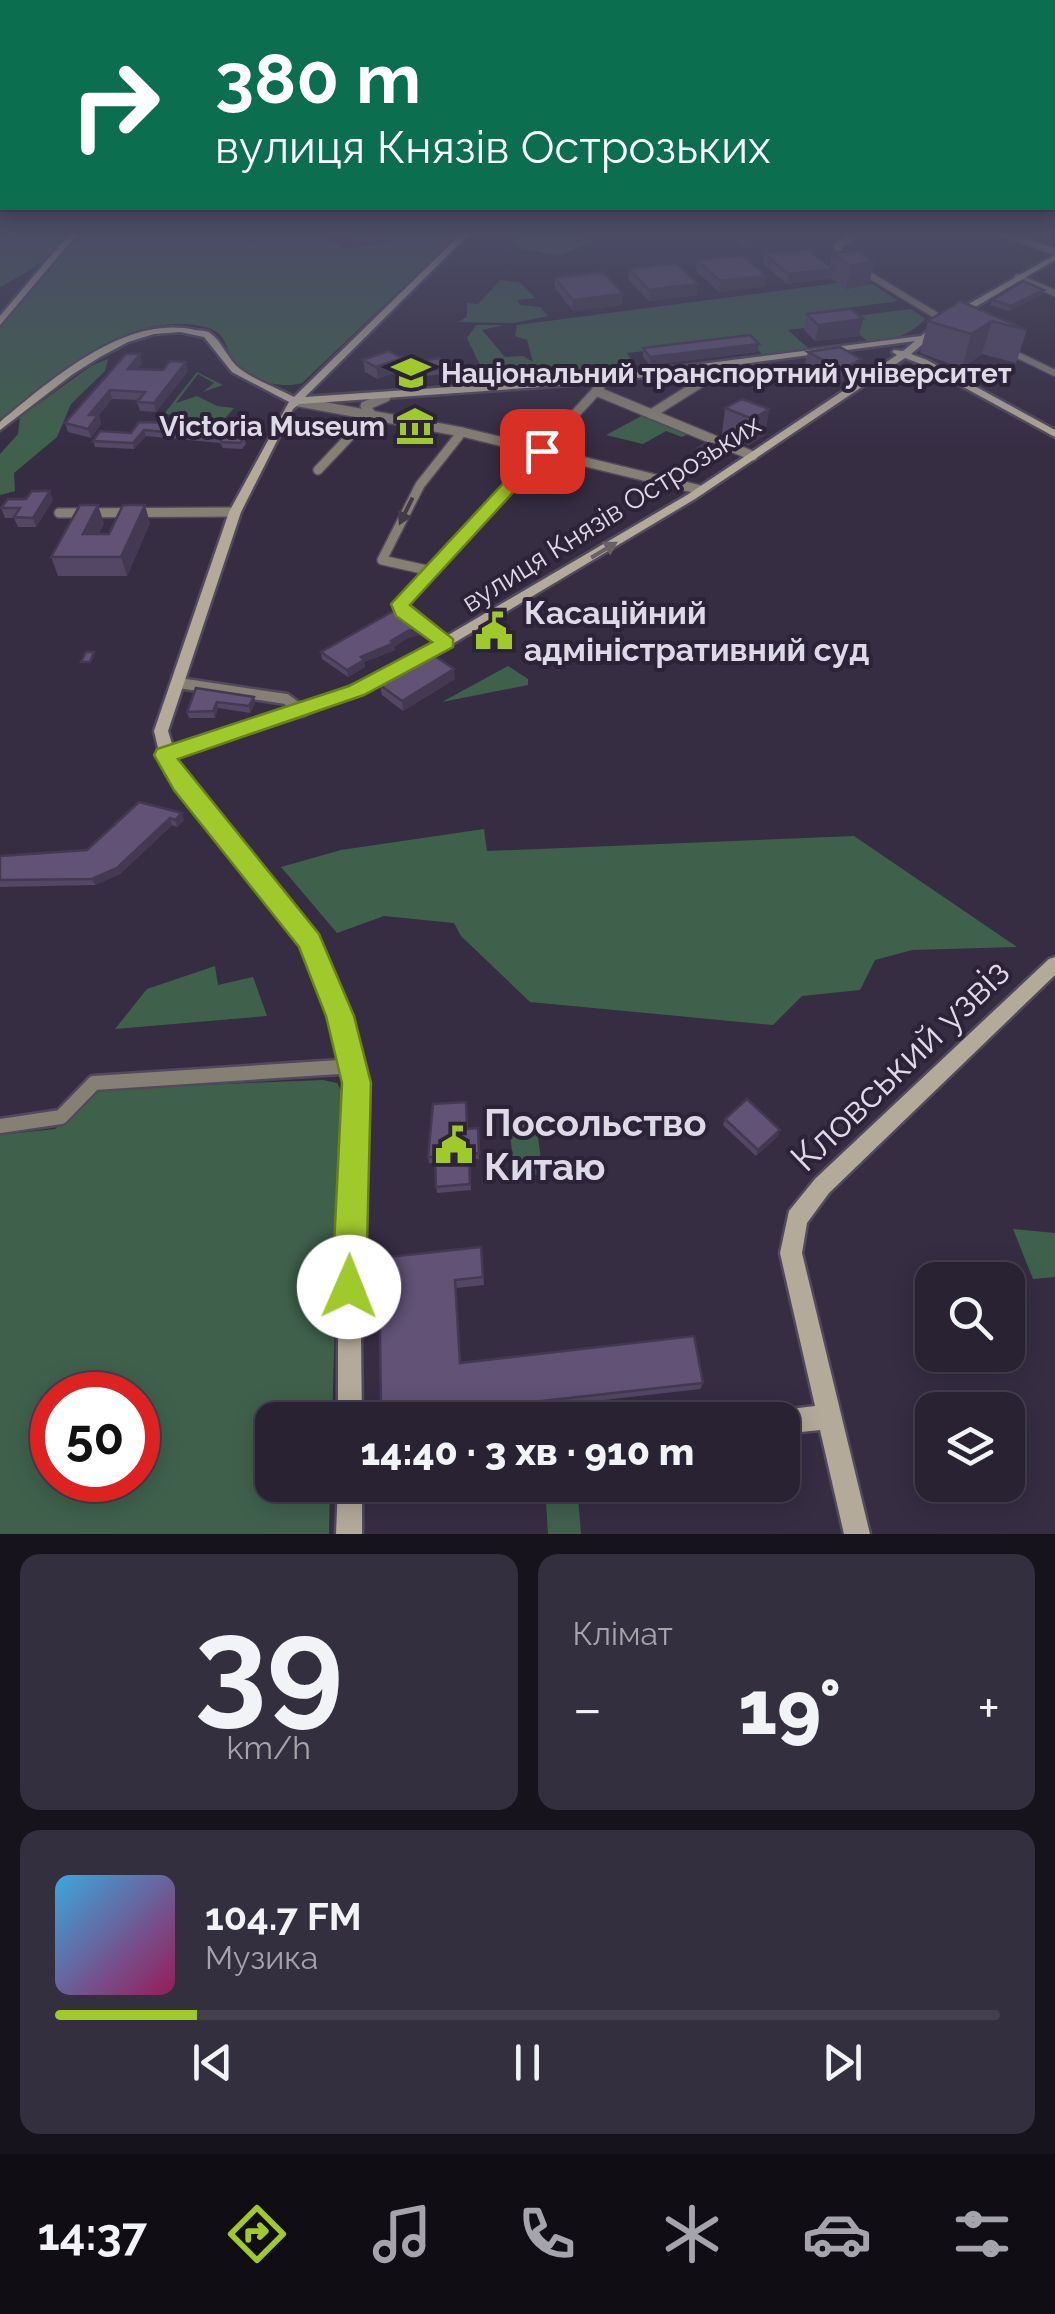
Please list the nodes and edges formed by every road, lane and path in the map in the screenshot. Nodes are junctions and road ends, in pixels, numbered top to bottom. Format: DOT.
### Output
graph roads {
  1 [pos="392,305"];
  2 [pos="914,305"];
  3 [pos="976,305"];
  4 [pos="949,323"];
  5 [pos="922,337"];
  6 [pos="879,346"];
  7 [pos="998,346"];
  8 [pos="904,354"];
  9 [pos="732,364"];
  10 [pos="1055,373"];
  11 [pos="316,378"];
  12 [pos="256,383"];
  13 [pos="597,385"];
  14 [pos="386,397"];
  15 [pos="334,400"];
  16 [pos="294,401"];
  17 [pos="371,414"];
  18 [pos="651,414"];
  19 [pos="280,423"];
  20 [pos="0,427"];
  21 [pos="462,432"];
  22 [pos="1055,434"];
  23 [pos="542,451"];
  24 [pos="753,456"];
  25 [pos="318,470"];
  26 [pos="701,490"];
  27 [pos="235,512"];
  28 [pos="59,513"];
  29 [pos="431,571"];
  30 [pos="446,643"];
  31 [pos="179,683"];
  32 [pos="302,711"];
  33 [pos="165,755"];
  34 [pos="1055,964"];
  35 [pos="355,1066"];
  36 [pos="0,1126"];
  37 [pos="350,1402"];
  38 [pos="828,1417"];
  39 [pos="800,1420"];
  40 [pos="350,1502"];
  41 [pos="349,1534"];
  42 [pos="857,1534"];
  1 -- 11 [label="main road"];
  2 -- 4 [label="street"];
  3 -- 4 [label="main road, вулиця Князів Острозьких"];
  4 -- 5 [label="main road, вулиця Князів Острозьких"];
  5 -- 6 [label="main road"];
  5 -- 8 [label="main road, вулиця Князів Острозьких"];
  6 -- 8 [label="main road"];
  6 -- 9 [label="main road"];
  7 -- 10 [label="street"];
  8 -- 22 [label="main road"];
  8 -- 24 [label="main road, вулиця Князів Острозьких"];
  9 -- 13 [label="main road"];
  9 -- 18 [label="street"];
  11 -- 12 [label="main road"];
  11 -- 15 [label="main road"];
  11 -- 16 [label="main road"];
  12 -- 16 [label="main road"];
  12 -- 19 [label="main road"];
  12 -- 20 [label="main road"];
  13 -- 14 [label="main road"];
  13 -- 18 [label="street"];
  13 -- 23 [label="street"];
  14 -- 15 [label="main road"];
  14 -- 17 [label="street"];
  15 -- 16 [label="main road"];
  16 -- 17 [label="street"];
  16 -- 19 [label="main road"];
  17 -- 21 [label="street"];
  17 -- 25 [label="street"];
  18 -- 24 [label="street"];
  19 -- 27 [label="main road"];
  21 -- 23 [label="street"];
  21 -- 29 [label="street, one-way"];
  23 -- 26 [label="street"];
  23 -- 29 [label="street"];
  24 -- 26 [label="main road, вулиця Князів Острозьких"];
  30 -- 26 [label="main road, вулиця Князів Острозьких, one-way"];
  27 -- 28 [label="street"];
  27 -- 31 [label="main road"];
  29 -- 30 [label="street"];
  30 -- 32 [label="main road, вулиця Князів Острозьких"];
  31 -- 32 [label="street"];
  31 -- 33 [label="main road"];
  32 -- 33 [label="main road, вулиця Князів Острозьких"];
  33 -- 35 [label="main road"];
  34 -- 38 [label="main road, Кловський узвіз"];
  35 -- 36 [label="street"];
  35 -- 37 [label="main road"];
  38 -- 39 [label="main road"];
  38 -- 42 [label="main road"];
  40 -- 41 [label="main road"];
}
